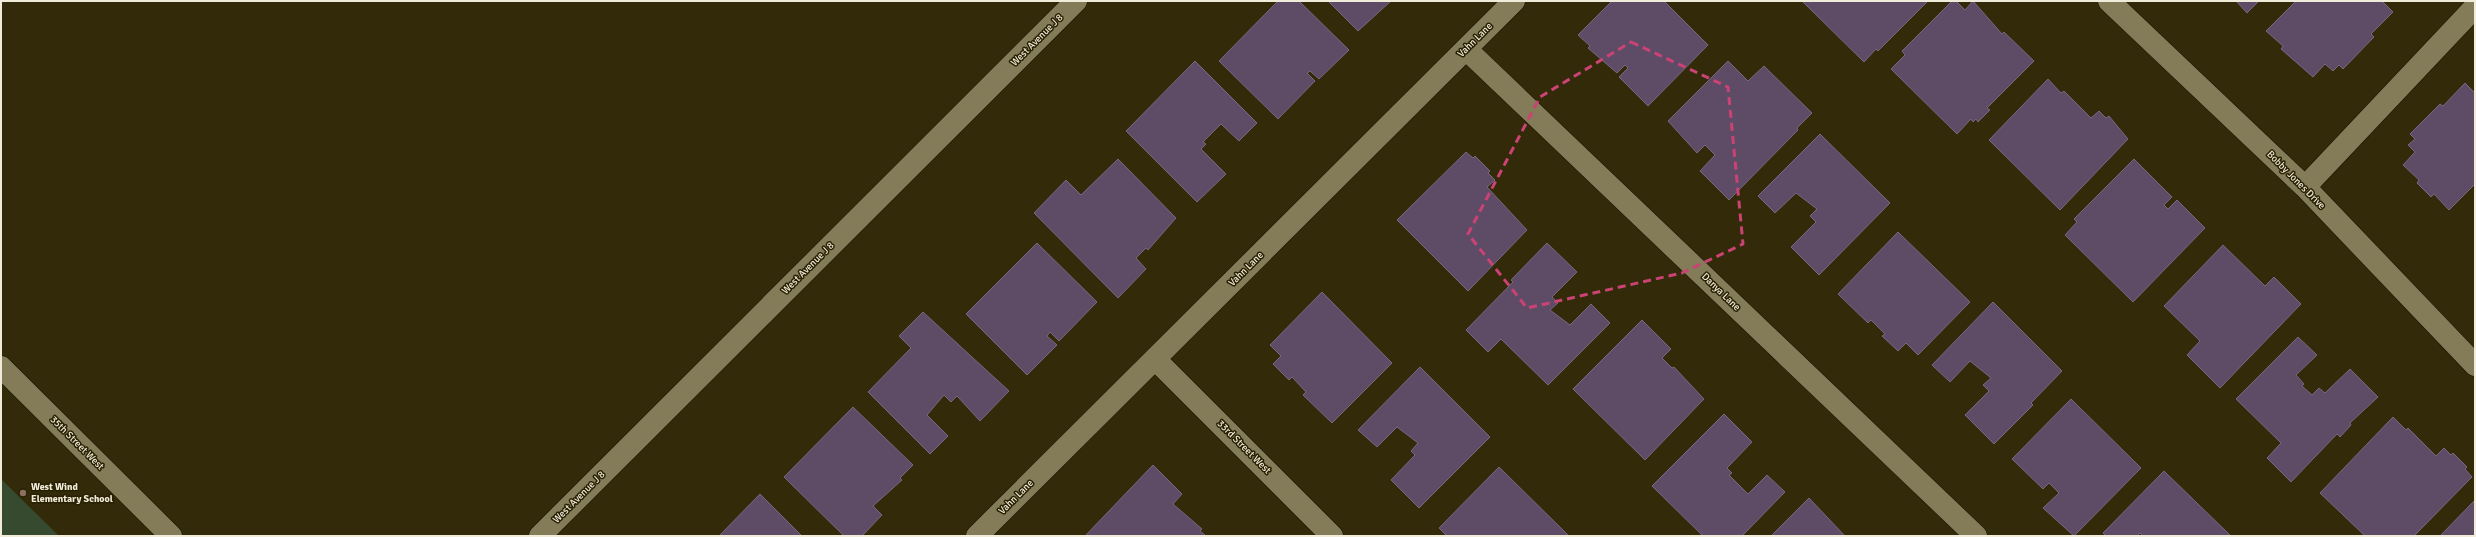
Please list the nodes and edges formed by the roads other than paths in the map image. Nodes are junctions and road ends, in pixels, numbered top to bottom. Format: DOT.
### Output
graph roads {
  1 [pos="1076,1"];
  2 [pos="1514,1"];
  3 [pos="2109,1"];
  4 [pos="2475,7"];
  5 [pos="1466,48"];
  6 [pos="2304,187"];
  7 [pos="1155,359"];
  8 [pos="2475,365"];
  9 [pos="1,367"];
  10 [pos="171,536"];
  11 [pos="540,536"];
  12 [pos="977,536"];
  13 [pos="1332,536"];
  14 [pos="1976,536"];
  1 -- 11 [label="street, West Avenue J 8"];
  2 -- 5 [label="street, Vahn Lane"];
  3 -- 6 [label="street, Bobby Jones Drive"];
  4 -- 6 [label="street"];
  5 -- 7 [label="street, Vahn Lane"];
  5 -- 14 [label="street, Danya Lane"];
  6 -- 8 [label="street, Bobby Jones Drive"];
  7 -- 12 [label="street, Vahn Lane"];
  7 -- 13 [label="street, 33rd Street West"];
  9 -- 10 [label="street, 35th Street West"];
}
